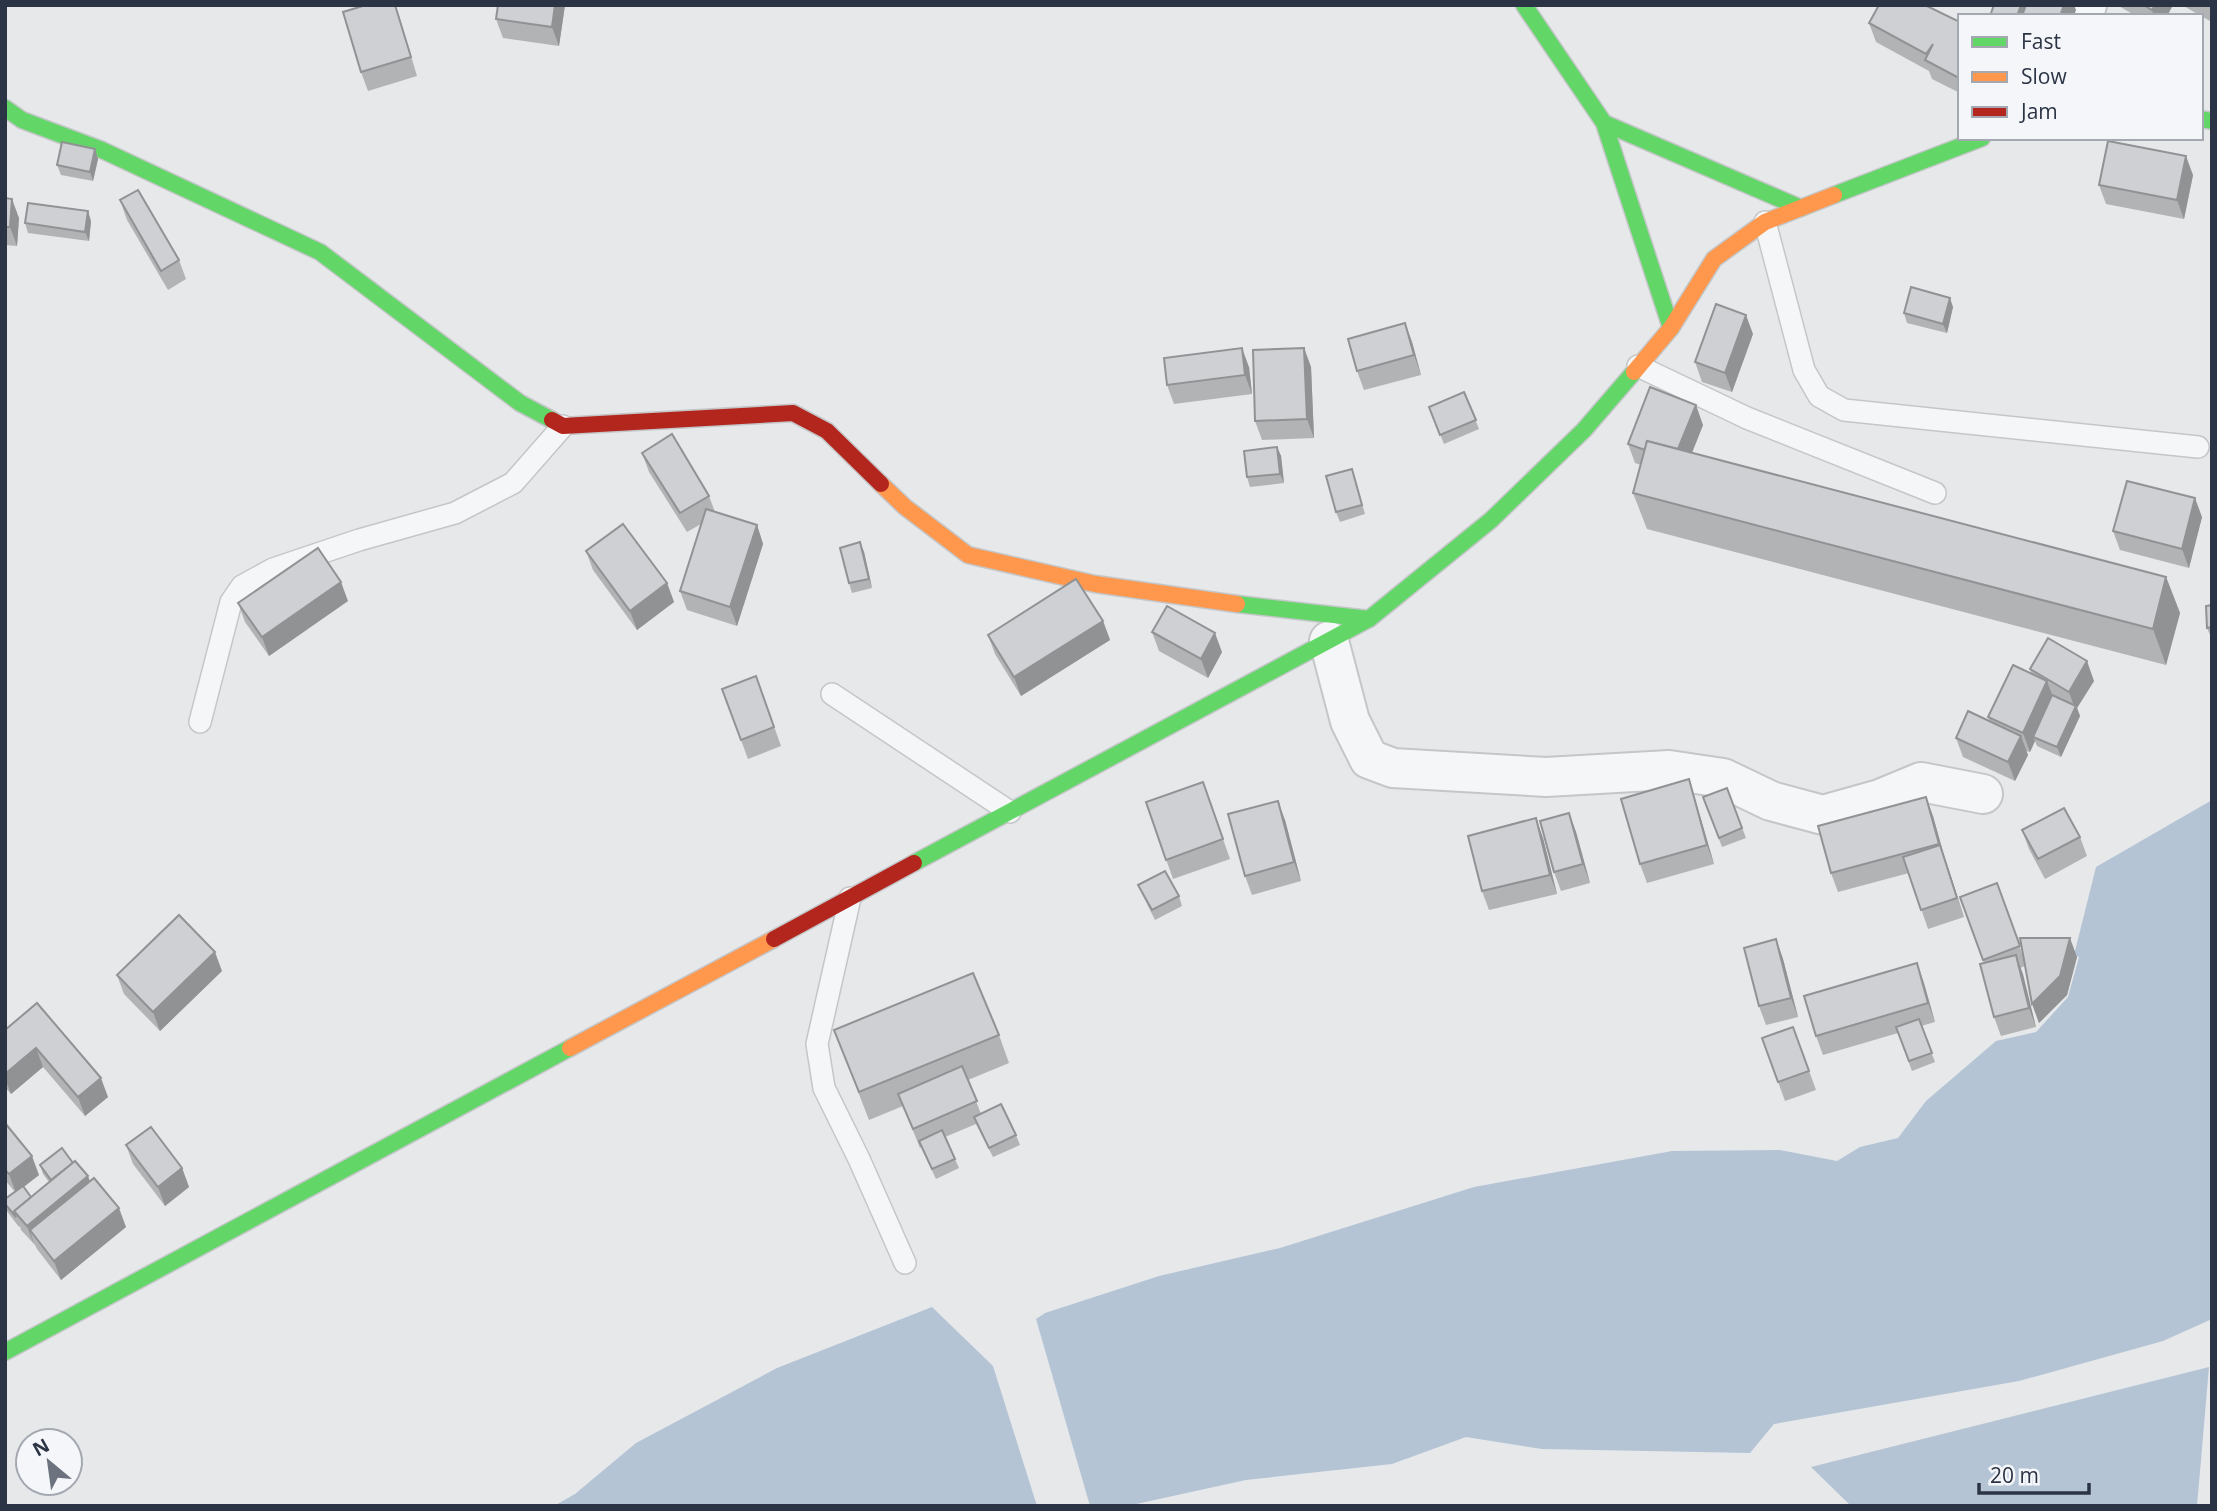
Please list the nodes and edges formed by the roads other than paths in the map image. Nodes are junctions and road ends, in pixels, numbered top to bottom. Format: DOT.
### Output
graph roads {
  1 [pos="1524,5"];
  2 [pos="5,108"];
  3 [pos="1604,123"];
  4 [pos="1977,140"];
  5 [pos="1801,208"];
  6 [pos="1765,222"];
  7 [pos="1671,328"];
  8 [pos="1638,366"];
  9 [pos="563,426"];
  10 [pos="2198,447"];
  11 [pos="1935,493"];
  12 [pos="1369,619"];
  13 [pos="1329,641"];
  14 [pos="832,694"];
  15 [pos="200,722"];
  16 [pos="1983,794"];
  17 [pos="1010,812"];
  18 [pos="850,898"];
  19 [pos="905,1263"];
  20 [pos="5,1352"];
  1 -- 3 [label="main road"];
  2 -- 9 [label="main road"];
  3 -- 5 [label="main road"];
  3 -- 7 [label="main road"];
  4 -- 5 [label="main road"];
  5 -- 6 [label="main road"];
  6 -- 7 [label="main road"];
  6 -- 10 [label="lane"];
  7 -- 8 [label="main road"];
  8 -- 11 [label="lane"];
  8 -- 12 [label="main road"];
  9 -- 12 [label="main road"];
  9 -- 15 [label="lane"];
  12 -- 13 [label="main road"];
  13 -- 16 [label="street"];
  13 -- 17 [label="main road"];
  14 -- 17 [label="lane"];
  17 -- 18 [label="main road"];
  18 -- 19 [label="lane"];
  18 -- 20 [label="main road"];
}
